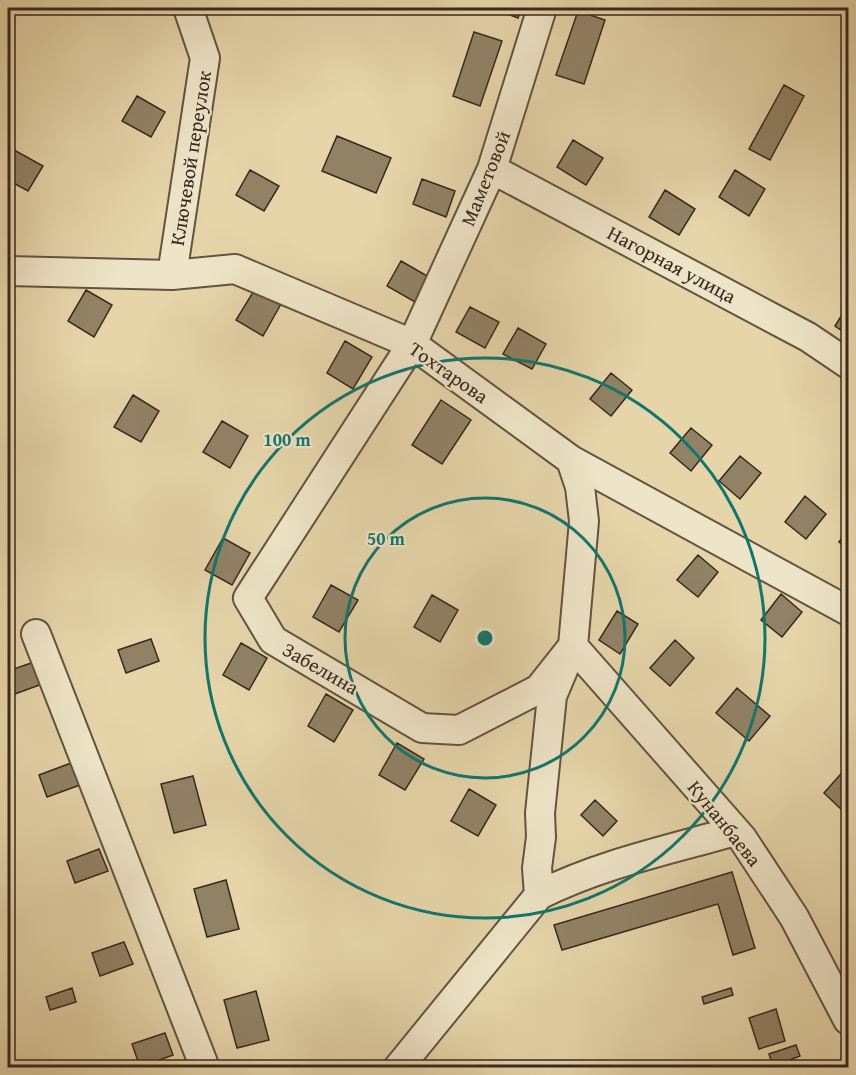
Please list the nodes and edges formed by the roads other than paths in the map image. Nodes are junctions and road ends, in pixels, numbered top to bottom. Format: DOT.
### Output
graph roads {
  1 [pos="188,8"];
  2 [pos="542,8"];
  3 [pos="492,169"];
  4 [pos="8,271"];
  5 [pos="172,275"];
  6 [pos="412,344"];
  7 [pos="849,364"];
  8 [pos="571,460"];
  9 [pos="849,611"];
  10 [pos="36,634"];
  11 [pos="573,645"];
  12 [pos="735,831"];
  13 [pos="539,896"];
  14 [pos="849,1020"];
  15 [pos="205,1068"];
  16 [pos="398,1068"];
  1 -- 5 [label="street, Ключевой переулок"];
  2 -- 3 [label="street, Маметовой"];
  3 -- 6 [label="street, Маметовой"];
  3 -- 7 [label="street, Нагорная улица"];
  4 -- 5 [label="street, Тохтарова"];
  5 -- 6 [label="street, Тохтарова"];
  6 -- 8 [label="street, Тохтарова"];
  6 -- 11 [label="street, Забелина"];
  8 -- 9 [label="street, Тохтарова"];
  8 -- 11 [label="street"];
  10 -- 15 [label="street"];
  11 -- 12 [label="street, Кунанбаева"];
  11 -- 13 [label="street"];
  12 -- 13 [label="street"];
  12 -- 14 [label="street, Кунанбаева"];
  13 -- 16 [label="street"];
}
